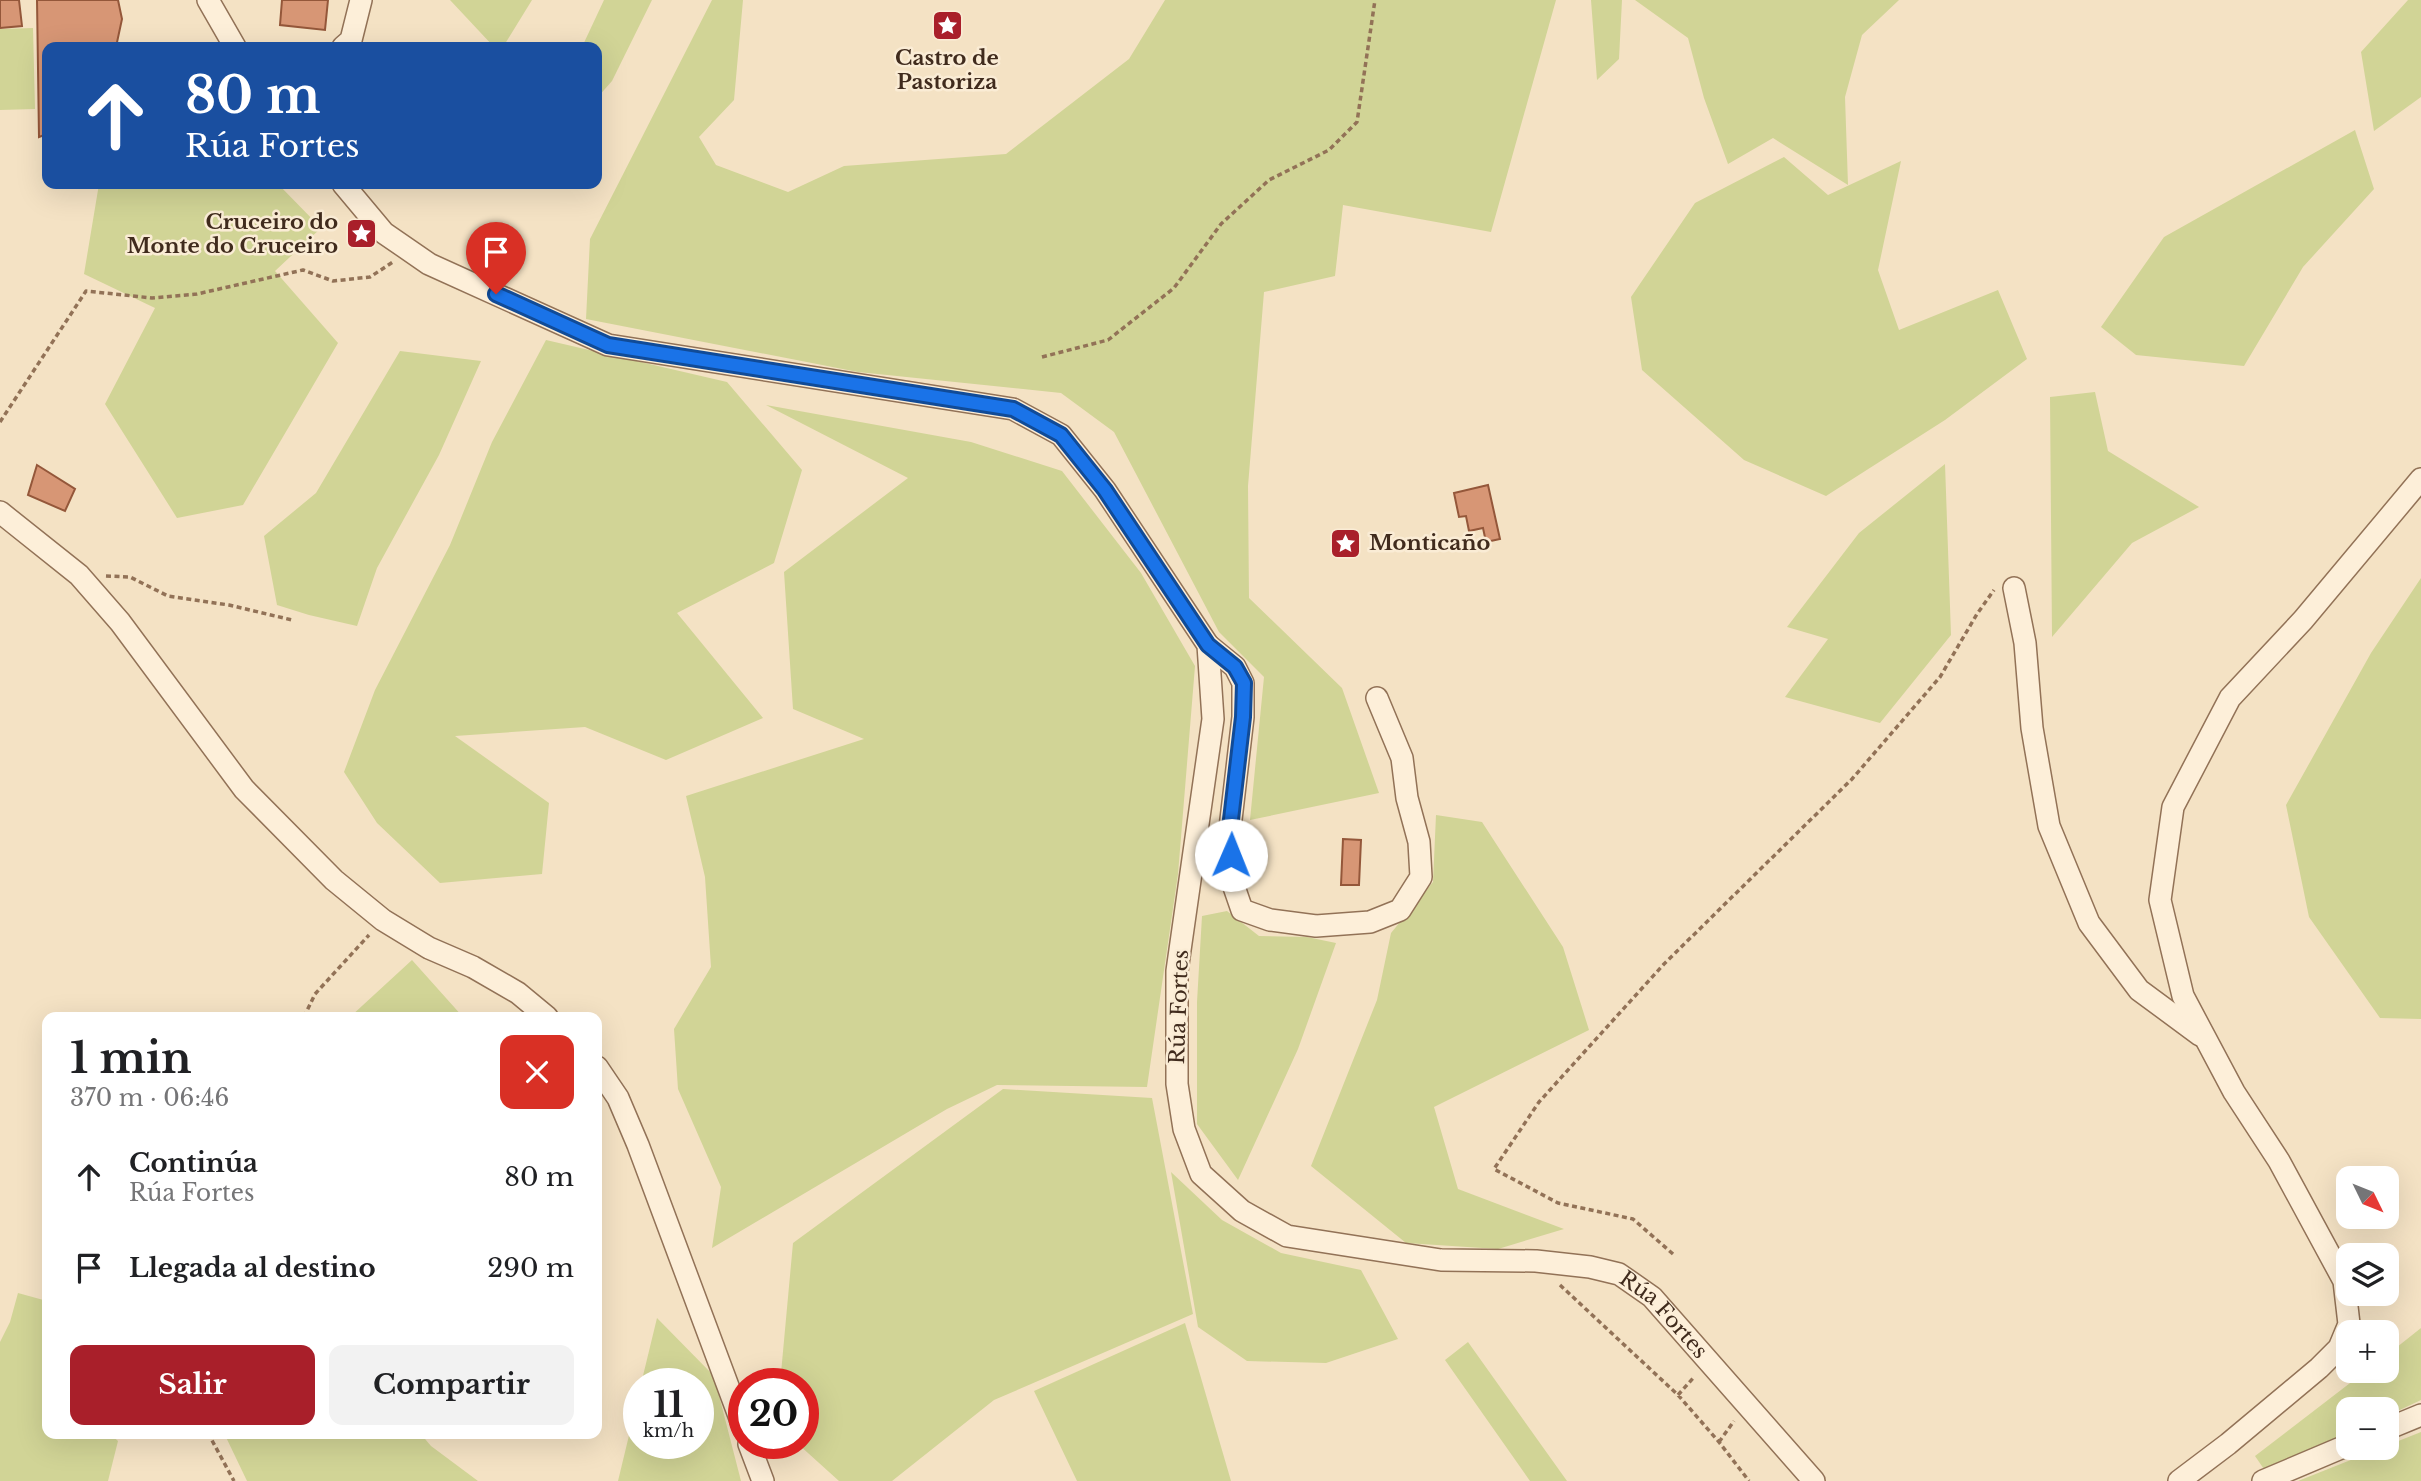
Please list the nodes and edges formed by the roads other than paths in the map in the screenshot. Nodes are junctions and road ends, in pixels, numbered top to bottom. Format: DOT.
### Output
graph roads {
  1 [pos="208,0"];
  2 [pos="361,0"];
  3 [pos="232,42"];
  4 [pos="349,42"];
  5 [pos="347,189"];
  6 [pos="2421,479"];
  7 [pos="0,512"];
  8 [pos="2014,588"];
  9 [pos="1208,645"];
  10 [pos="1377,698"];
  11 [pos="541,1012"];
  12 [pos="2206,1040"];
  13 [pos="602,1074"];
  14 [pos="728,1386"];
  15 [pos="2421,1415"];
  16 [pos="2399,1424"];
  17 [pos="2336,1450"];
  18 [pos="755,1459"];
  19 [pos="763,1481"];
  20 [pos="1814,1481"];
  21 [pos="2179,1481"];
  22 [pos="2263,1481"];
  1 -- 3 [label="street"];
  2 -- 4 [label="street"];
  5 -- 9 [label="street, Rúa Fortes"];
  6 -- 12 [label="street"];
  7 -- 11 [label="street"];
  8 -- 12 [label="street"];
  9 -- 10 [label="street"];
  9 -- 20 [label="street, Rúa Fortes"];
  12 -- 21 [label="street"];
  13 -- 14 [label="street"];
  15 -- 16 [label="street"];
  17 -- 22 [label="street"];
  18 -- 19 [label="street"];
}
